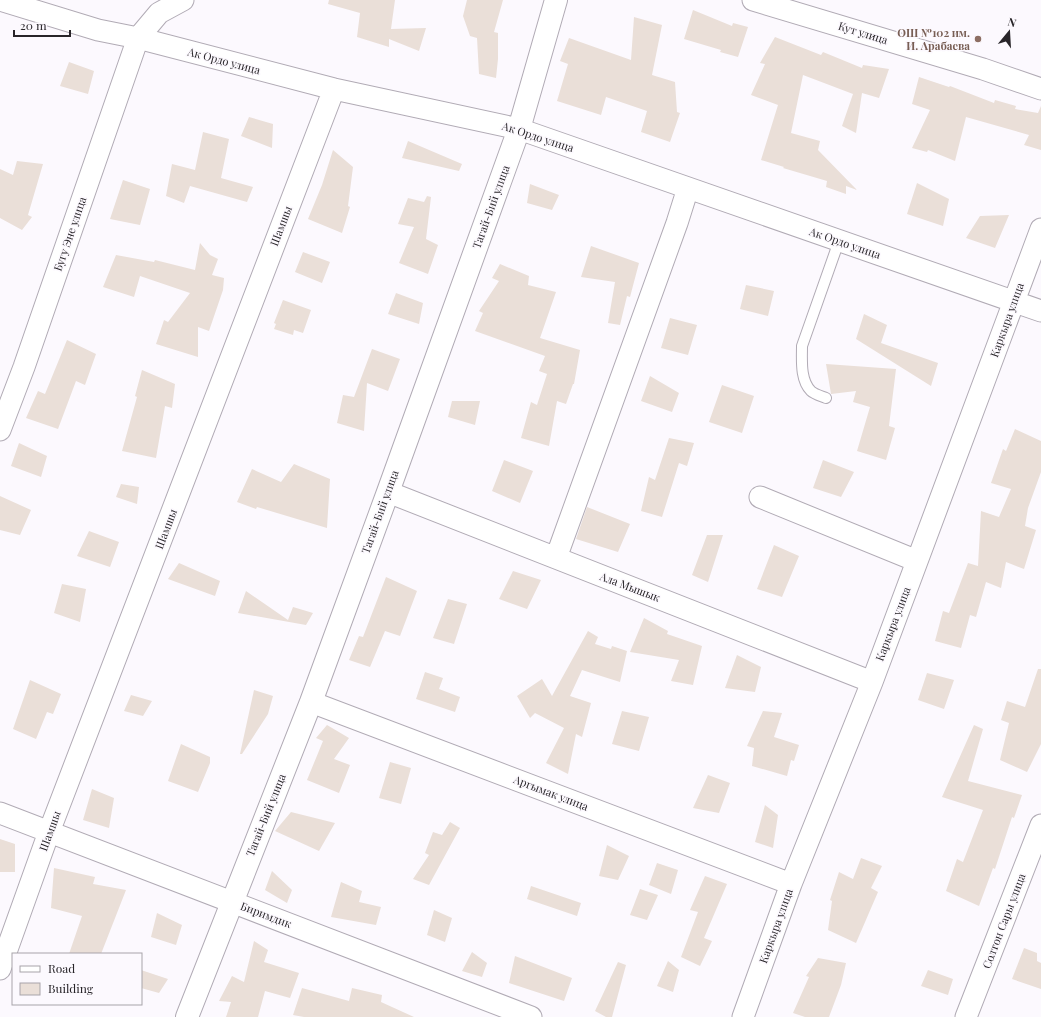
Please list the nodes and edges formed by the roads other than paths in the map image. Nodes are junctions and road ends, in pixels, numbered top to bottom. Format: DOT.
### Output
graph roads {
  1 [pos="0,0"];
  2 [pos="183,0"];
  3 [pos="556,0"];
  4 [pos="753,0"];
  5 [pos="138,38"];
  6 [pos="334,89"];
  7 [pos="1041,89"];
  8 [pos="519,129"];
  9 [pos="688,188"];
  10 [pos="1040,236"];
  11 [pos="839,241"];
  12 [pos="1014,302"];
  13 [pos="1041,311"];
  14 [pos="826,398"];
  15 [pos="0,430"];
  16 [pos="388,492"];
  17 [pos="760,497"];
  18 [pos="556,558"];
  19 [pos="917,560"];
  20 [pos="872,682"];
  21 [pos="311,702"];
  22 [pos="0,813"];
  23 [pos="1041,825"];
  24 [pos="49,832"];
  25 [pos="791,884"];
  26 [pos="232,901"];
  27 [pos="0,969"];
  28 [pos="186,1017"];
  29 [pos="531,1017"];
  30 [pos="743,1017"];
  31 [pos="966,1017"];
  1 -- 5 [label="street, Ак Ордо улица"];
  2 -- 5 [label="street, Бугу Эне улица"];
  3 -- 8 [label="street, Тагай-Бий улица"];
  4 -- 7 [label="street, Кут улица"];
  5 -- 6 [label="street, Ак Ордо улица"];
  5 -- 15 [label="street, Бугу Эне улица"];
  6 -- 8 [label="street, Ак Ордо улица"];
  6 -- 24 [label="street, Шамшы"];
  8 -- 9 [label="street, Ак Ордо улица"];
  8 -- 16 [label="street, Тагай-Бий улица"];
  9 -- 11 [label="street, Ак Ордо улица"];
  9 -- 18 [label="street"];
  10 -- 12 [label="street, Каркыра улица"];
  11 -- 12 [label="street, Ак Ордо улица"];
  11 -- 14 [label="lane"];
  12 -- 13 [label="street, Ак Ордо улица"];
  12 -- 19 [label="street, Каркыра улица"];
  16 -- 18 [label="street, Ала Мышык"];
  16 -- 21 [label="street, Тагай-Бий улица"];
  17 -- 19 [label="street"];
  18 -- 20 [label="street, Ала Мышык"];
  19 -- 20 [label="street, Каркыра улица"];
  20 -- 25 [label="street, Каркыра улица"];
  21 -- 25 [label="street, Аргымак улица"];
  21 -- 26 [label="street, Тагай-Бий улица"];
  22 -- 24 [label="street, Биримдик"];
  23 -- 31 [label="street, Солтон Сары улица"];
  24 -- 26 [label="street, Биримдик"];
  24 -- 27 [label="street, Шамшы"];
  25 -- 30 [label="street, Каркыра улица"];
  26 -- 28 [label="street, Тагай-Бий улица"];
  26 -- 29 [label="street, Биримдик"];
}
